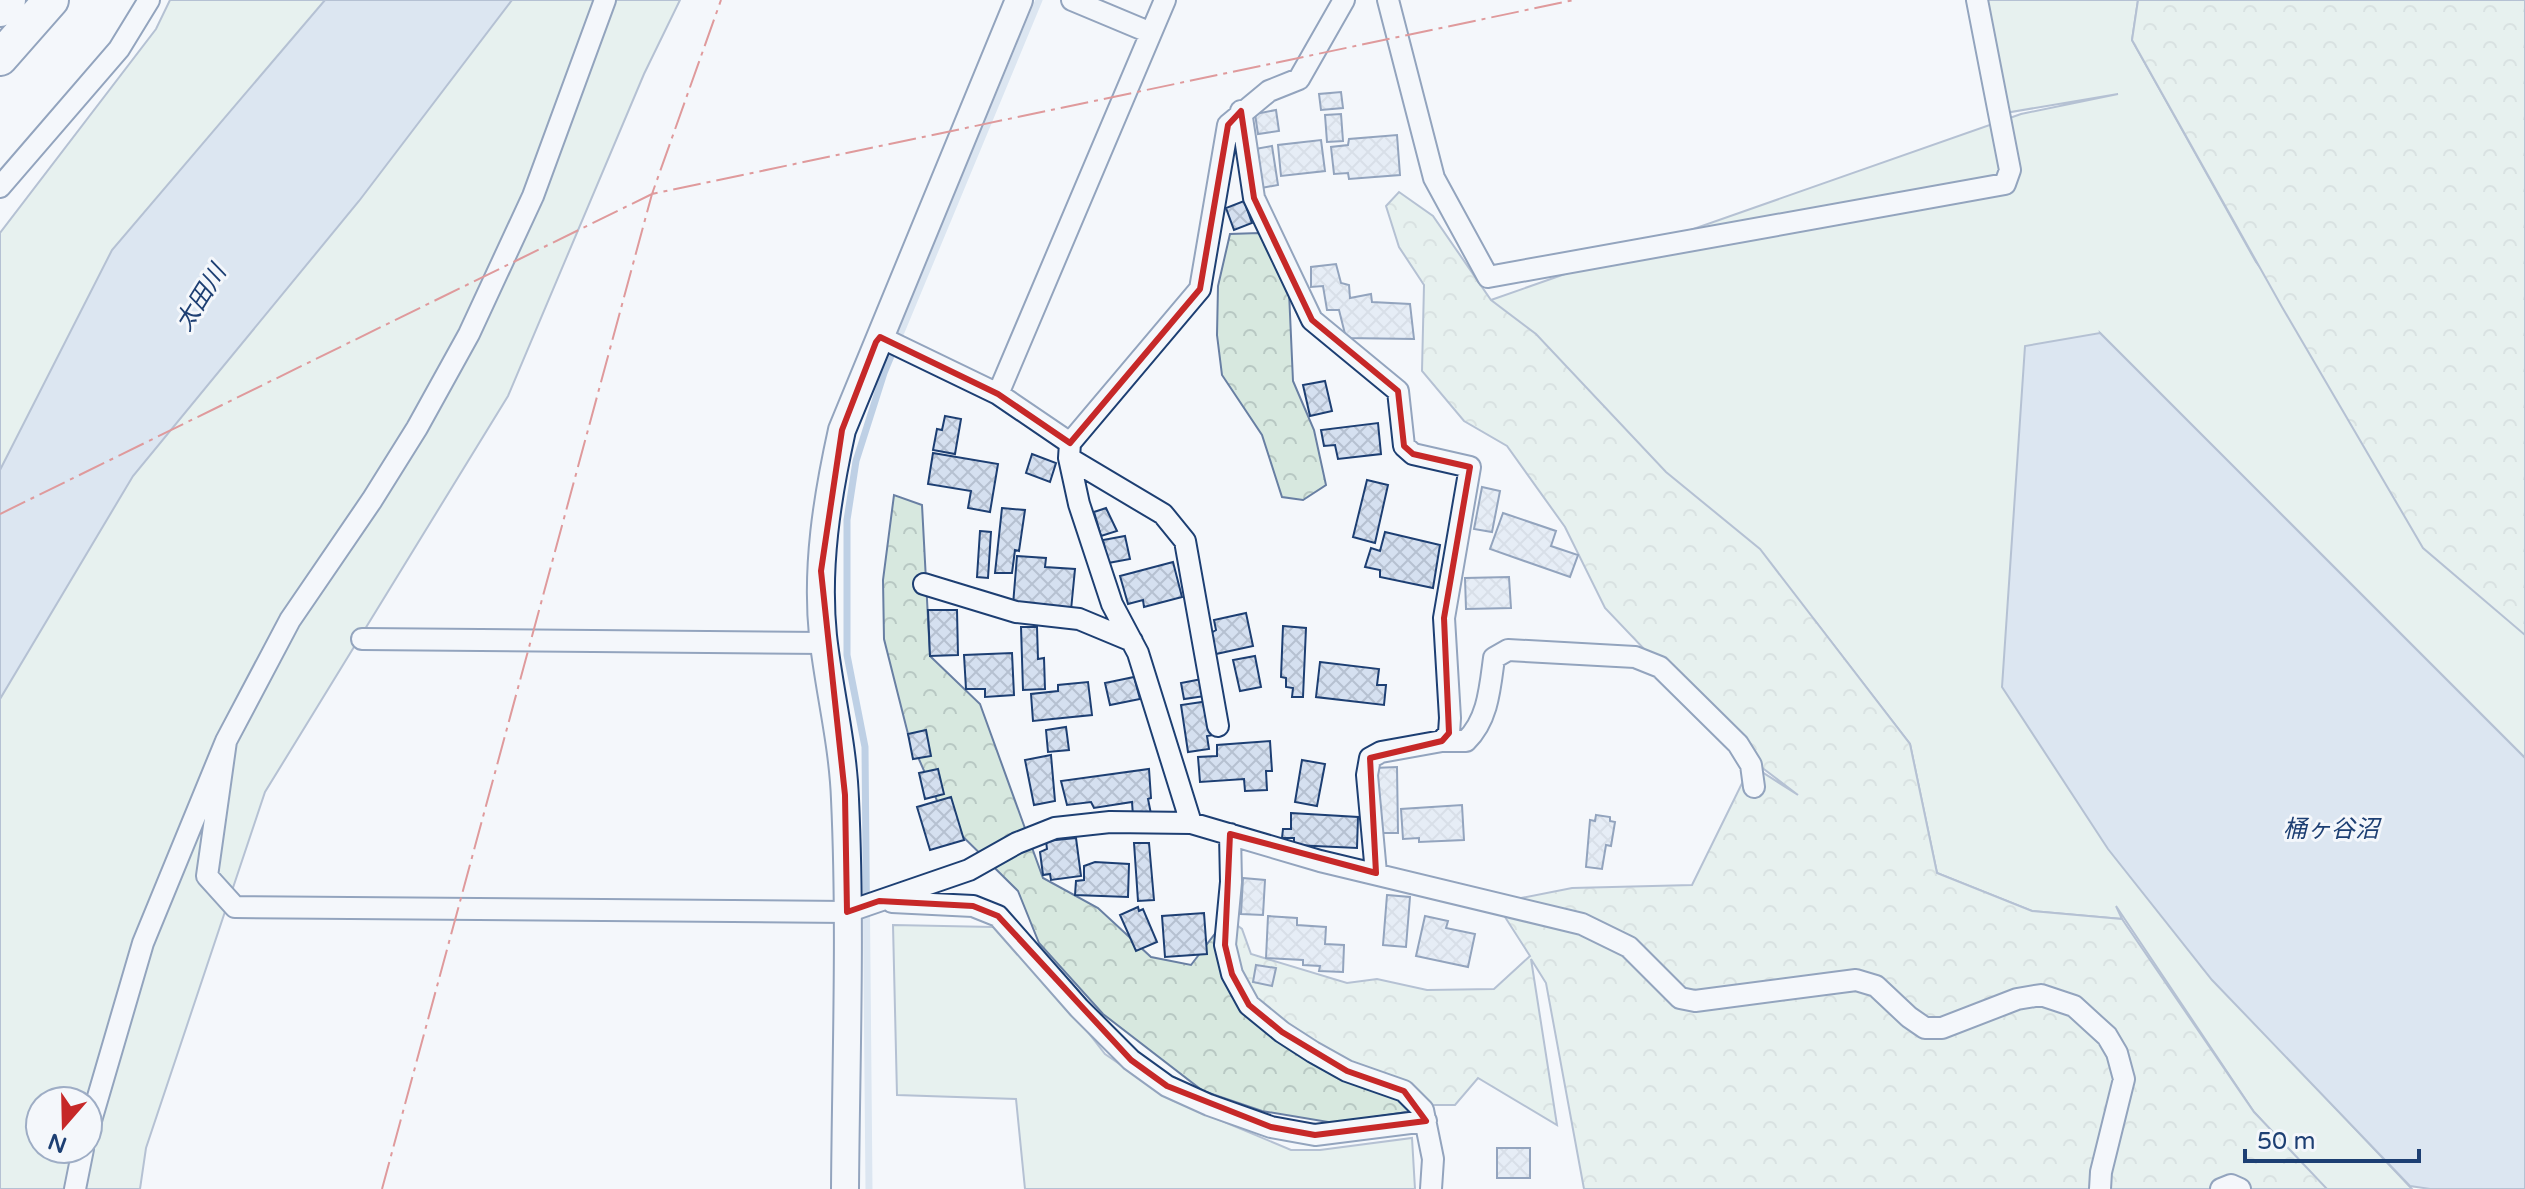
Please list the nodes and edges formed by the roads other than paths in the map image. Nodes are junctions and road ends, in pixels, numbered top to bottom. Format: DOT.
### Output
graph roads {
  1 [pos="8,0"];
  2 [pos="51,0"];
  3 [pos="149,0"];
  4 [pos="605,0"];
  5 [pos="1019,0"];
  6 [pos="1072,0"];
  7 [pos="1165,0"];
  8 [pos="1344,0"];
  9 [pos="1388,0"];
  10 [pos="1977,0"];
  11 [pos="0,9"];
  12 [pos="1151,33"];
  13 [pos="0,58"];
  14 [pos="1241,111"];
  15 [pos="0,187"];
  16 [pos="880,337"];
  17 [pos="998,394"];
  18 [pos="1070,450"];
  19 [pos="924,584"];
  20 [pos="362,639"];
  21 [pos="1132,641"];
  22 [pos="824,643"];
  23 [pos="1218,726"];
  24 [pos="226,741"];
  25 [pos="1442,741"];
  26 [pos="1754,787"];
  27 [pos="1191,823"];
  28 [pos="1230,834"];
  29 [pos="1376,873"];
  30 [pos="879,901"];
  31 [pos="847,912"];
  32 [pos="101,1085"];
  33 [pos="1426,1121"];
  34 [pos="80,1165"];
  35 [pos="75,1189"];
  36 [pos="845,1189"];
  37 [pos="1431,1189"];
  38 [pos="2100,1189"];
  39 [pos="2221,1189"];
  40 [pos="2240,1189"];
  1 -- 11 [label="highway"];
  2 -- 13 [label="highway"];
  3 -- 15 [label="street"];
  4 -- 24 [label="street"];
  5 -- 16 [label="street"];
  6 -- 12 [label="street"];
  7 -- 12 [label="street"];
  8 -- 14 [label="street"];
  9 -- 10 [label="street"];
  12 -- 17 [label="street"];
  14 -- 18 [label="street"];
  14 -- 25 [label="street"];
  16 -- 17 [label="street"];
  16 -- 22 [label="street"];
  17 -- 18 [label="street"];
  18 -- 21 [label="street"];
  18 -- 23 [label="street"];
  19 -- 21 [label="street"];
  20 -- 22 [label="street"];
  21 -- 27 [label="street"];
  22 -- 31 [label="street"];
  24 -- 31 [label="street"];
  24 -- 32 [label="street"];
  25 -- 26 [label="street"];
  25 -- 29 [label="street"];
  27 -- 28 [label="street"];
  27 -- 30 [label="street"];
  28 -- 29 [label="street"];
  28 -- 33 [label="street"];
  29 -- 38 [label="street"];
  30 -- 31 [label="street"];
  30 -- 33 [label="street"];
  31 -- 36 [label="street"];
  33 -- 37 [label="street"];
  34 -- 35 [label="street"];
  39 -- 40 [label="street"];
}
